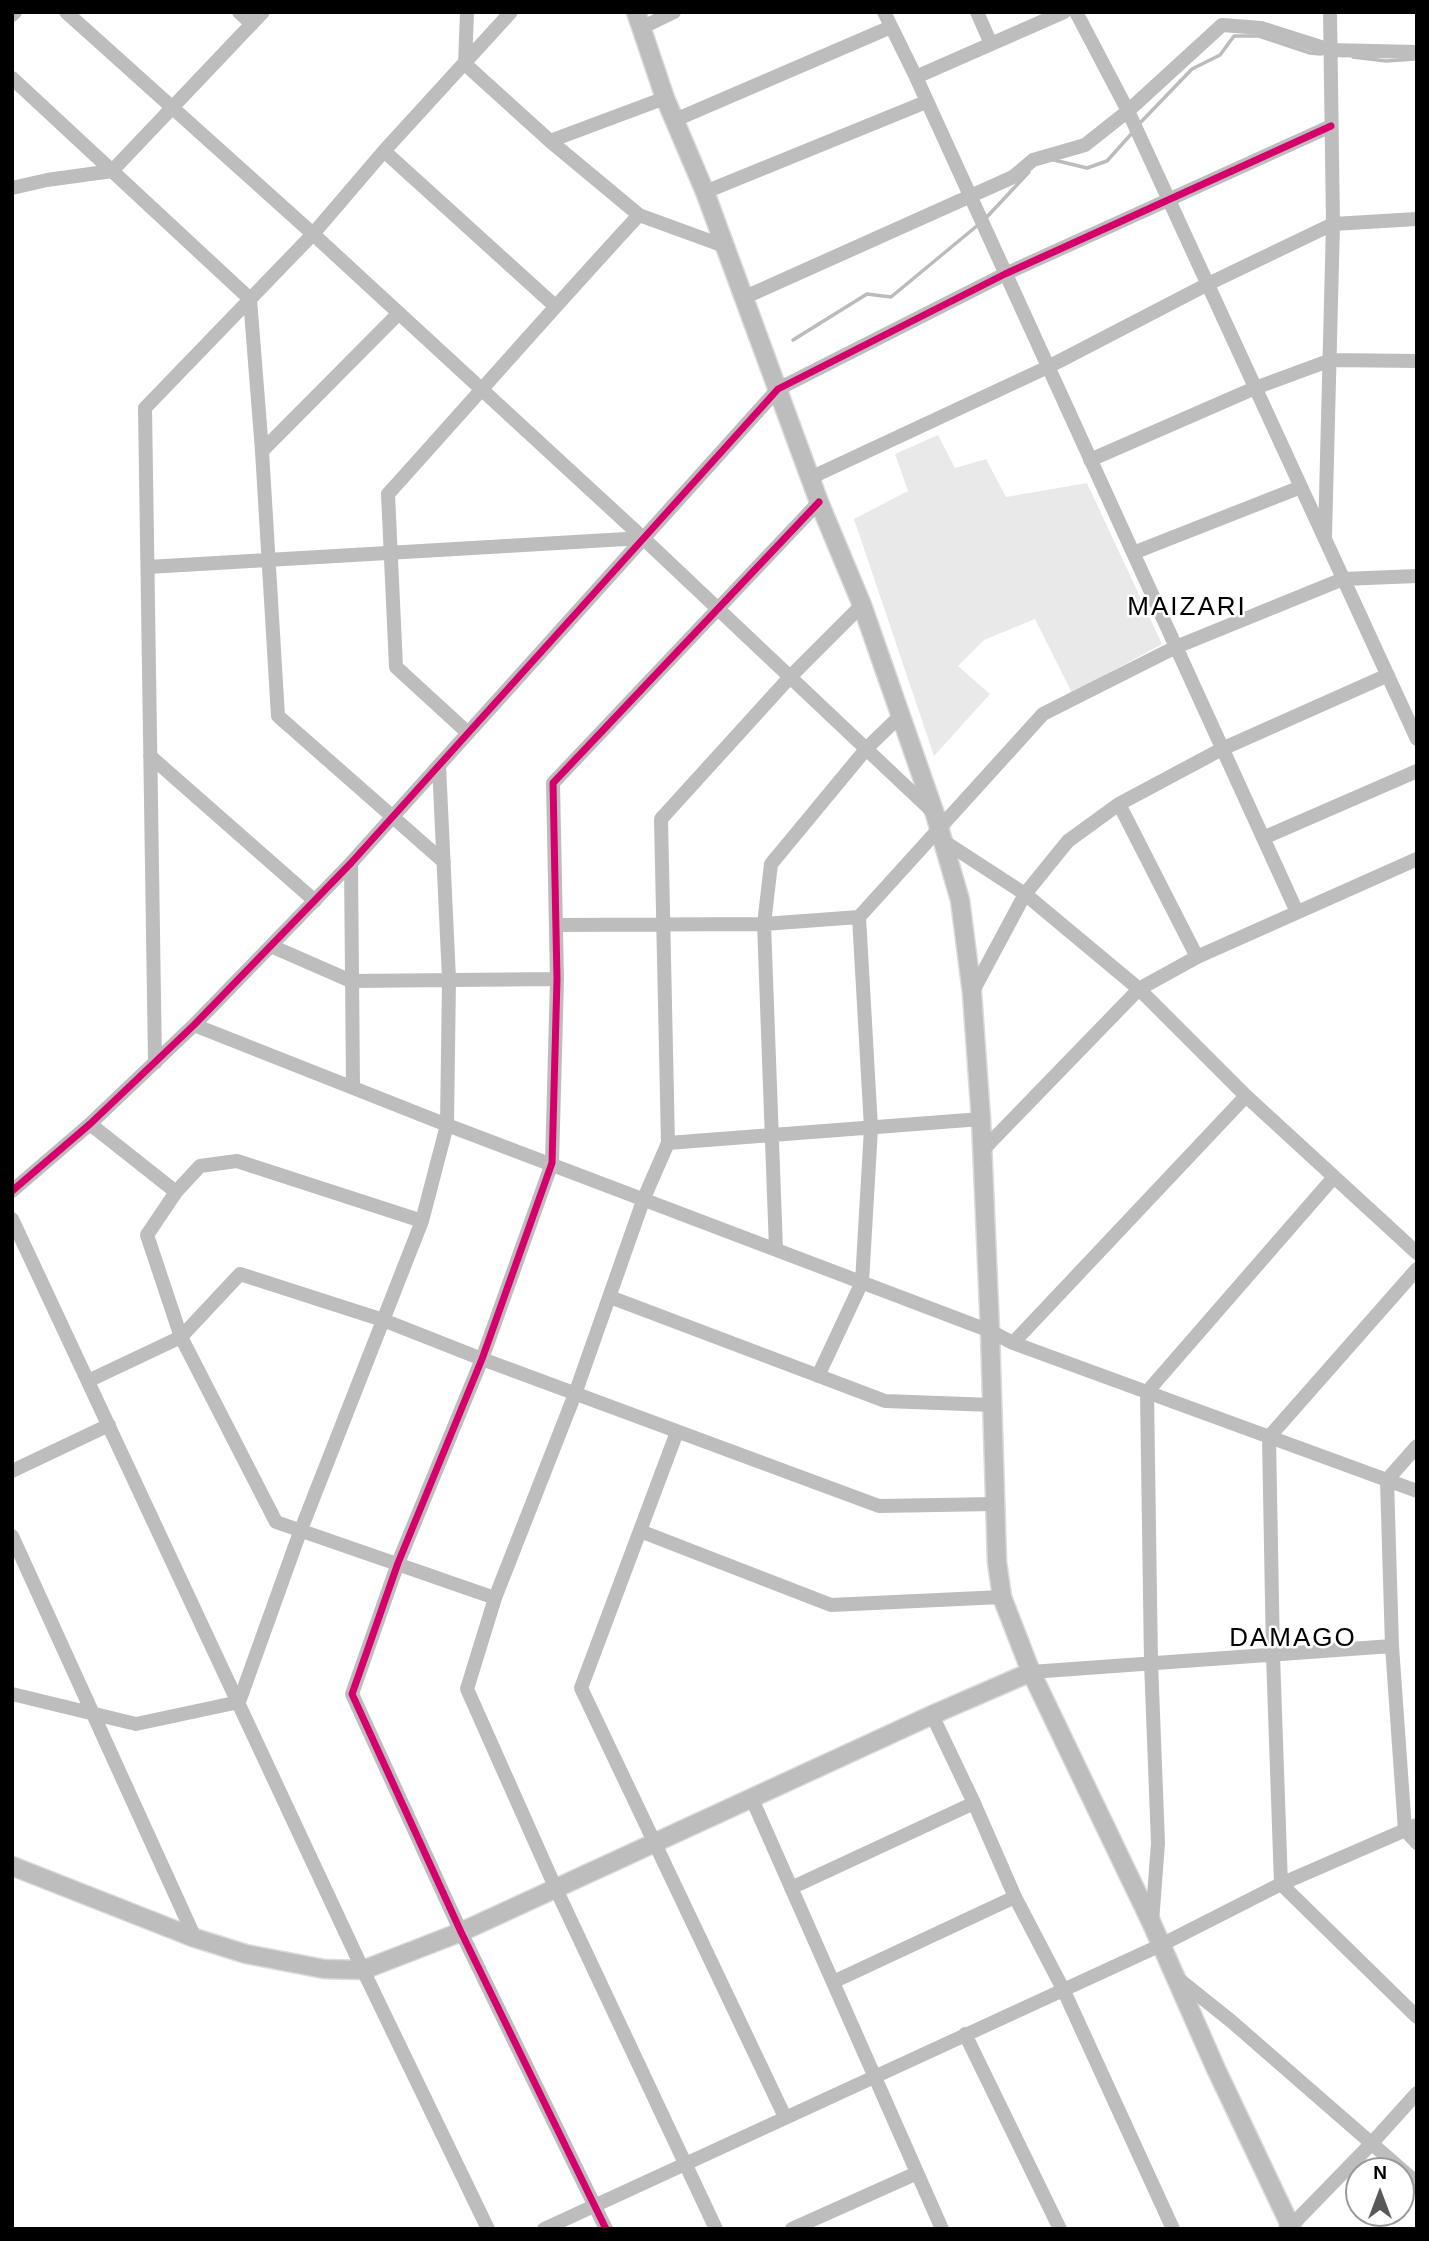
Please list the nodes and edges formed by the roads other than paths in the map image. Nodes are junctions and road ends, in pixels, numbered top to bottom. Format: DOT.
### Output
graph roads {
  1 [pos="66,12"];
  2 [pos="239,12"];
  3 [pos="263,12"];
  4 [pos="467,12"];
  5 [pos="511,12"];
  6 [pos="674,12"];
  7 [pos="884,12"];
  8 [pos="977,12"];
  9 [pos="1064,12"];
  10 [pos="1076,12"];
  11 [pos="1330,12"];
  12 [pos="1219,19"];
  13 [pos="638,20"];
  14 [pos="252,24"];
  15 [pos="891,27"];
  16 [pos="991,44"];
  17 [pos="1330,50"];
  18 [pos="1417,52"];
  19 [pos="465,64"];
  20 [pos="916,77"];
  21 [pos="12,78"];
  22 [pos="665,98"];
  23 [pos="926,102"];
  24 [pos="173,107"];
  25 [pos="1128,111"];
  26 [pos="675,120"];
  27 [pos="1331,126"];
  28 [pos="551,141"];
  29 [pos="384,151"];
  30 [pos="112,171"];
  31 [pos="12,188"];
  32 [pos="705,192"];
  33 [pos="970,196"];
  34 [pos="1168,198"];
  35 [pos="639,215"];
  36 [pos="1417,219"];
  37 [pos="1333,225"];
  38 [pos="313,234"];
  39 [pos="724,246"];
  40 [pos="1005,274"];
  41 [pos="1208,284"];
  42 [pos="743,298"];
  43 [pos="250,299"];
  44 [pos="555,306"];
  45 [pos="399,313"];
  46 [pos="1331,360"];
  47 [pos="1417,361"];
  48 [pos="1048,368"];
  49 [pos="1255,388"];
  50 [pos="778,389"];
  51 [pos="483,390"];
  52 [pos="262,451"];
  53 [pos="1090,460"];
  54 [pos="810,478"];
  55 [pos="1301,487"];
  56 [pos="819,502"];
  57 [pos="643,538"];
  58 [pos="1325,540"];
  59 [pos="391,552"];
  60 [pos="1133,553"];
  61 [pos="269,559"];
  62 [pos="148,566"];
  63 [pos="1417,576"];
  64 [pos="1343,579"];
  65 [pos="862,605"];
  66 [pos="716,608"];
  67 [pos="1176,647"];
  68 [pos="1388,675"];
  69 [pos="790,677"];
  70 [pos="901,715"];
  71 [pos="468,733"];
  72 [pos="1417,739"];
  73 [pos="867,748"];
  74 [pos="1222,748"];
  75 [pos="150,756"];
  76 [pos="439,765"];
  77 [pos="1417,771"];
  78 [pos="1119,804"];
  79 [pos="393,817"];
  80 [pos="939,827"];
  81 [pos="1263,838"];
  82 [pos="1417,859"];
  83 [pos="444,862"];
  84 [pos="351,863"];
  85 [pos="1025,894"];
  86 [pos="315,901"];
  87 [pos="1297,912"];
  88 [pos="859,917"];
  89 [pos="764,924"];
  90 [pos="556,925"];
  91 [pos="663,926"];
  92 [pos="271,946"];
  93 [pos="1197,957"];
  94 [pos="449,979"];
  95 [pos="556,979"];
  96 [pos="351,981"];
  97 [pos="1139,989"];
  98 [pos="972,993"];
  99 [pos="194,1026"];
  100 [pos="155,1063"];
  101 [pos="353,1086"];
  102 [pos="1246,1096"];
  103 [pos="981,1119"];
  104 [pos="90,1124"];
  105 [pos="447,1125"];
  106 [pos="871,1128"];
  107 [pos="773,1137"];
  108 [pos="668,1143"];
  109 [pos="981,1152"];
  110 [pos="552,1163"];
  111 [pos="1334,1177"];
  112 [pos="12,1191"];
  113 [pos="176,1192"];
  114 [pos="644,1198"];
  115 [pos="12,1219"];
  116 [pos="422,1221"];
  117 [pos="776,1249"];
  118 [pos="1417,1253"];
  119 [pos="1417,1269"];
  120 [pos="862,1282"];
  121 [pos="610,1297"];
  122 [pos="383,1320"];
  123 [pos="990,1331"];
  124 [pos="181,1337"];
  125 [pos="1013,1343"];
  126 [pos="482,1359"];
  127 [pos="818,1376"];
  128 [pos="88,1381"];
  129 [pos="1147,1392"];
  130 [pos="575,1394"];
  131 [pos="992,1405"];
  132 [pos="109,1425"];
  133 [pos="677,1432"];
  134 [pos="1269,1437"];
  135 [pos="1417,1446"];
  136 [pos="12,1471"];
  137 [pos="1387,1480"];
  138 [pos="1417,1491"];
  139 [pos="995,1504"];
  140 [pos="640,1531"];
  141 [pos="300,1532"];
  142 [pos="12,1536"];
  143 [pos="398,1563"];
  144 [pos="1002,1597"];
  145 [pos="495,1598"];
  146 [pos="1392,1646"];
  147 [pos="1273,1655"];
  148 [pos="1152,1662"];
  149 [pos="1031,1672"];
  150 [pos="12,1694"];
  151 [pos="239,1702"];
  152 [pos="93,1714"];
  153 [pos="932,1715"];
  154 [pos="752,1799"];
  155 [pos="974,1803"];
  156 [pos="1411,1827"];
  157 [pos="654,1843"];
  158 [pos="1417,1843"];
  159 [pos="12,1866"];
  160 [pos="1281,1884"];
  161 [pos="791,1888"];
  162 [pos="556,1889"];
  163 [pos="1015,1897"];
  164 [pos="1152,1924"];
  165 [pos="461,1932"];
  166 [pos="195,1938"];
  167 [pos="1161,1945"];
  168 [pos="363,1970"];
  169 [pos="1175,1976"];
  170 [pos="833,1982"];
  171 [pos="1063,1989"];
  172 [pos="1417,2017"];
  173 [pos="965,2034"];
  174 [pos="875,2076"];
  175 [pos="1417,2092"];
  176 [pos="785,2117"];
  177 [pos="1371,2144"];
  178 [pos="685,2163"];
  179 [pos="917,2173"];
  180 [pos="1417,2183"];
  181 [pos="596,2205"];
  182 [pos="1289,2228"];
  183 [pos="488,2229"];
  184 [pos="544,2229"];
  185 [pos="606,2229"];
  186 [pos="716,2229"];
  187 [pos="792,2229"];
  188 [pos="942,2229"];
  189 [pos="1059,2229"];
  190 [pos="1173,2229"];
  1 -- 24 [label="street"];
  2 -- 14 [label="street"];
  3 -- 14 [label="street"];
  4 -- 19 [label="street"];
  5 -- 19 [label="street"];
  6 -- 13 [label="street"];
  7 -- 15 [label="street"];
  8 -- 16 [label="street"];
  9 -- 16 [label="street"];
  10 -- 25 [label="street"];
  11 -- 17 [label="street"];
  12 -- 17 [label="street"];
  12 -- 25 [label="street"];
  13 -- 22 [label="main road"];
  14 -- 24 [label="street"];
  15 -- 20 [label="street"];
  15 -- 26 [label="street"];
  16 -- 20 [label="street"];
  17 -- 18 [label="street"];
  17 -- 27 [label="street"];
  19 -- 28 [label="street"];
  19 -- 29 [label="street"];
  20 -- 23 [label="street"];
  21 -- 30 [label="street"];
  22 -- 26 [label="main road"];
  22 -- 28 [label="street"];
  23 -- 32 [label="street"];
  23 -- 33 [label="street"];
  24 -- 30 [label="street"];
  24 -- 38 [label="street"];
  25 -- 33 [label="street"];
  25 -- 34 [label="street"];
  26 -- 32 [label="main road"];
  27 -- 34 [label="street"];
  27 -- 37 [label="street"];
  28 -- 35 [label="street"];
  29 -- 38 [label="street"];
  29 -- 44 [label="street"];
  30 -- 31 [label="street"];
  30 -- 43 [label="street"];
  32 -- 39 [label="main road"];
  33 -- 40 [label="street"];
  33 -- 42 [label="street"];
  34 -- 40 [label="street"];
  34 -- 41 [label="street"];
  35 -- 39 [label="street"];
  35 -- 44 [label="street"];
  36 -- 37 [label="street"];
  37 -- 41 [label="street"];
  37 -- 46 [label="street"];
  38 -- 43 [label="street"];
  38 -- 45 [label="street"];
  39 -- 42 [label="main road"];
  40 -- 48 [label="street"];
  40 -- 50 [label="street"];
  41 -- 48 [label="street"];
  41 -- 49 [label="street"];
  42 -- 50 [label="main road"];
  43 -- 52 [label="street"];
  43 -- 62 [label="street"];
  44 -- 51 [label="street"];
  45 -- 51 [label="street"];
  45 -- 52 [label="street"];
  46 -- 47 [label="street"];
  46 -- 49 [label="street"];
  46 -- 58 [label="street"];
  48 -- 53 [label="street"];
  48 -- 54 [label="street"];
  49 -- 53 [label="street"];
  49 -- 55 [label="street"];
  50 -- 54 [label="main road"];
  50 -- 57 [label="street"];
  51 -- 57 [label="street"];
  51 -- 59 [label="street"];
  52 -- 61 [label="street"];
  53 -- 60 [label="street"];
  54 -- 56 [label="main road"];
  55 -- 58 [label="street"];
  55 -- 60 [label="street"];
  56 -- 65 [label="main road"];
  56 -- 66 [label="street"];
  57 -- 59 [label="street"];
  57 -- 66 [label="street"];
  57 -- 71 [label="street"];
  58 -- 64 [label="street"];
  59 -- 61 [label="street"];
  59 -- 71 [label="street"];
  60 -- 67 [label="street"];
  61 -- 62 [label="street"];
  61 -- 79 [label="street"];
  62 -- 75 [label="street"];
  63 -- 64 [label="street"];
  64 -- 67 [label="street"];
  64 -- 68 [label="street"];
  65 -- 69 [label="street"];
  65 -- 70 [label="main road"];
  66 -- 69 [label="street"];
  66 -- 90 [label="street"];
  67 -- 74 [label="street"];
  67 -- 80 [label="street"];
  68 -- 72 [label="street"];
  68 -- 74 [label="street"];
  69 -- 73 [label="street"];
  69 -- 91 [label="street"];
  70 -- 73 [label="street"];
  70 -- 80 [label="main road"];
  71 -- 76 [label="street"];
  73 -- 80 [label="street"];
  73 -- 89 [label="street"];
  74 -- 78 [label="street"];
  74 -- 81 [label="street"];
  75 -- 86 [label="street"];
  75 -- 100 [label="street"];
  76 -- 79 [label="street"];
  76 -- 83 [label="street"];
  77 -- 81 [label="street"];
  78 -- 85 [label="street"];
  78 -- 93 [label="street"];
  79 -- 83 [label="street"];
  79 -- 84 [label="street"];
  80 -- 85 [label="street"];
  80 -- 88 [label="street"];
  80 -- 98 [label="main road"];
  81 -- 87 [label="street"];
  82 -- 87 [label="street"];
  83 -- 94 [label="street"];
  84 -- 86 [label="street"];
  84 -- 96 [label="street"];
  85 -- 97 [label="street"];
  85 -- 98 [label="street"];
  86 -- 92 [label="street"];
  87 -- 93 [label="street"];
  88 -- 89 [label="street"];
  88 -- 106 [label="street"];
  89 -- 91 [label="street"];
  89 -- 107 [label="street"];
  90 -- 91 [label="street"];
  90 -- 95 [label="street"];
  91 -- 108 [label="street"];
  92 -- 96 [label="street"];
  92 -- 99 [label="street"];
  93 -- 97 [label="street"];
  94 -- 95 [label="street"];
  94 -- 96 [label="street"];
  94 -- 105 [label="street"];
  95 -- 110 [label="street"];
  96 -- 101 [label="street"];
  97 -- 102 [label="street"];
  97 -- 109 [label="street"];
  98 -- 103 [label="main road"];
  99 -- 100 [label="street"];
  99 -- 101 [label="street"];
  100 -- 104 [label="street"];
  101 -- 105 [label="street"];
  102 -- 111 [label="street"];
  102 -- 125 [label="street"];
  103 -- 106 [label="street"];
  103 -- 109 [label="main road"];
  104 -- 112 [label="street"];
  104 -- 113 [label="street"];
  105 -- 110 [label="street"];
  105 -- 116 [label="street"];
  106 -- 107 [label="street"];
  106 -- 120 [label="street"];
  107 -- 108 [label="street"];
  107 -- 117 [label="street"];
  108 -- 114 [label="street"];
  109 -- 123 [label="main road"];
  110 -- 114 [label="street"];
  110 -- 126 [label="street"];
  111 -- 118 [label="street"];
  111 -- 129 [label="street"];
  113 -- 116 [label="street"];
  113 -- 124 [label="street"];
  114 -- 117 [label="street"];
  114 -- 121 [label="street"];
  115 -- 128 [label="street"];
  116 -- 122 [label="street"];
  117 -- 120 [label="street"];
  119 -- 134 [label="street"];
  120 -- 123 [label="street"];
  120 -- 127 [label="street"];
  121 -- 127 [label="street"];
  121 -- 130 [label="street"];
  122 -- 124 [label="street"];
  122 -- 126 [label="street"];
  122 -- 141 [label="street"];
  123 -- 125 [label="street"];
  123 -- 131 [label="main road"];
  124 -- 128 [label="street"];
  124 -- 141 [label="street"];
  125 -- 129 [label="street"];
  126 -- 130 [label="street"];
  126 -- 143 [label="street"];
  127 -- 131 [label="street"];
  128 -- 132 [label="street"];
  129 -- 134 [label="street"];
  129 -- 148 [label="street"];
  130 -- 133 [label="street"];
  130 -- 145 [label="street"];
  131 -- 139 [label="main road"];
  132 -- 136 [label="street"];
  132 -- 151 [label="street"];
  133 -- 139 [label="street"];
  133 -- 140 [label="street"];
  134 -- 137 [label="street"];
  134 -- 147 [label="street"];
  135 -- 137 [label="street"];
  137 -- 138 [label="street"];
  137 -- 146 [label="street"];
  139 -- 144 [label="main road"];
  140 -- 144 [label="street"];
  140 -- 157 [label="street"];
  141 -- 143 [label="street"];
  141 -- 151 [label="street"];
  142 -- 152 [label="street"];
  143 -- 145 [label="street"];
  143 -- 165 [label="street"];
  144 -- 149 [label="main road"];
  145 -- 162 [label="street"];
  146 -- 147 [label="street"];
  146 -- 156 [label="street"];
  147 -- 148 [label="street"];
  147 -- 160 [label="street"];
  148 -- 149 [label="street"];
  148 -- 164 [label="street"];
  149 -- 153 [label="main road"];
  149 -- 164 [label="main road"];
  150 -- 152 [label="street"];
  151 -- 152 [label="street"];
  151 -- 168 [label="street"];
  152 -- 166 [label="street"];
  153 -- 154 [label="main road"];
  153 -- 155 [label="street"];
  154 -- 157 [label="main road"];
  154 -- 161 [label="street"];
  155 -- 161 [label="street"];
  155 -- 163 [label="street"];
  156 -- 158 [label="street"];
  156 -- 160 [label="street"];
  157 -- 162 [label="main road"];
  157 -- 176 [label="street"];
  159 -- 166 [label="main road"];
  160 -- 167 [label="street"];
  160 -- 172 [label="street"];
  161 -- 170 [label="street"];
  162 -- 165 [label="main road"];
  162 -- 178 [label="street"];
  163 -- 170 [label="street"];
  163 -- 171 [label="street"];
  164 -- 167 [label="main road"];
  165 -- 168 [label="main road"];
  165 -- 181 [label="street"];
  166 -- 168 [label="main road"];
  167 -- 169 [label="main road"];
  167 -- 171 [label="street"];
  168 -- 183 [label="street"];
  169 -- 177 [label="street"];
  169 -- 182 [label="main road"];
  170 -- 174 [label="street"];
  171 -- 173 [label="street"];
  171 -- 190 [label="street"];
  173 -- 174 [label="street"];
  173 -- 189 [label="street"];
  174 -- 176 [label="street"];
  174 -- 179 [label="street"];
  175 -- 177 [label="street"];
  176 -- 178 [label="street"];
  177 -- 180 [label="street"];
  177 -- 182 [label="street"];
  178 -- 181 [label="street"];
  178 -- 186 [label="street"];
  179 -- 187 [label="street"];
  179 -- 188 [label="street"];
  181 -- 184 [label="street"];
  181 -- 185 [label="street"];
}
